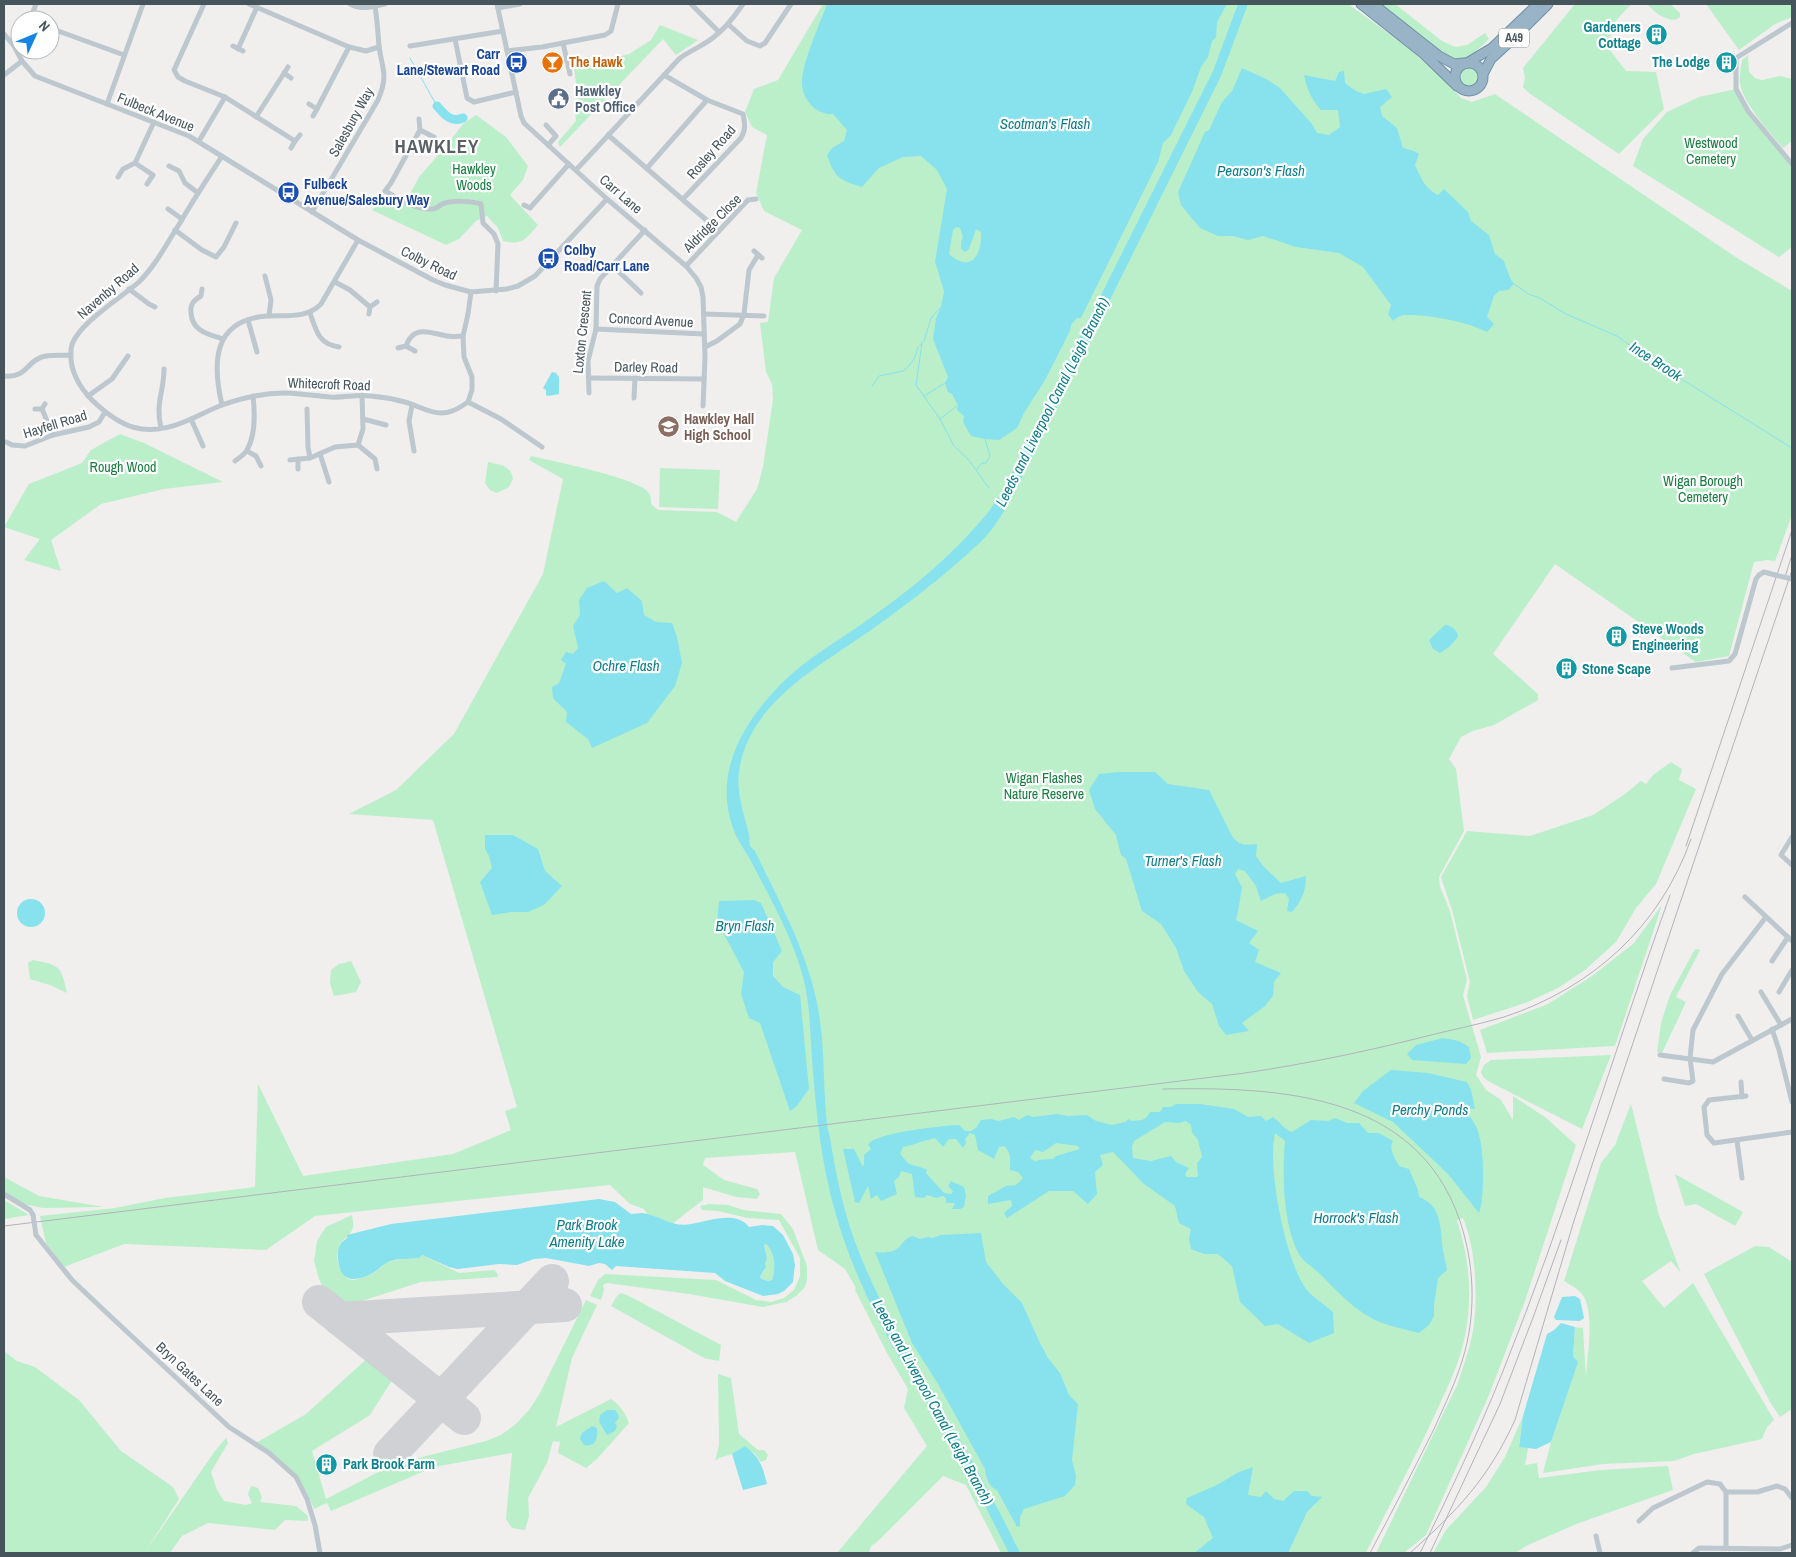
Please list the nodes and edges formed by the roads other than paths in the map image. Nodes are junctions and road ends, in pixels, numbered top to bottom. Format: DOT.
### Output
graph roads {
  1 [pos="143,4"];
  2 [pos="204,4"];
  3 [pos="249,4"];
  4 [pos="350,4"];
  5 [pos="385,4"];
  6 [pos="520,4"];
  7 [pos="618,4"];
  8 [pos="691,4"];
  9 [pos="743,4"];
  10 [pos="790,4"];
  11 [pos="1361,4"];
  12 [pos="1373,4"];
  13 [pos="1538,4"];
  14 [pos="1548,4"];
  15 [pos="375,6"];
  16 [pos="498,6"];
  17 [pos="256,7"];
  18 [pos="1792,23"];
  19 [pos="729,25"];
  20 [pos="502,31"];
  21 [pos="60,32"];
  22 [pos="719,32"];
  23 [pos="455,39"];
  24 [pos="564,44"];
  25 [pos="410,46"];
  26 [pos="379,47"];
  27 [pos="349,48"];
  28 [pos="238,49"];
  29 [pos="507,51"];
  30 [pos="124,55"];
  31 [pos="22,60"];
  32 [pos="1465,63"];
  33 [pos="288,67"];
  34 [pos="284,73"];
  35 [pos="570,74"];
  36 [pos="1483,74"];
  37 [pos="4,75"];
  38 [pos="664,75"];
  39 [pos="291,78"];
  40 [pos="1457,86"];
  41 [pos="516,92"];
  42 [pos="225,96"];
  43 [pos="707,100"];
  44 [pos="107,104"];
  45 [pos="309,104"];
  46 [pos="317,109"];
  47 [pos="256,116"];
  48 [pos="313,116"];
  49 [pos="419,118"];
  50 [pos="154,122"];
  51 [pos="546,125"];
  52 [pos="420,130"];
  53 [pos="300,135"];
  54 [pos="608,135"];
  55 [pos="434,137"];
  56 [pos="199,141"];
  57 [pos="295,141"];
  58 [pos="548,145"];
  59 [pos="291,148"];
  60 [pos="222,156"];
  61 [pos="135,163"];
  62 [pos="569,164"];
  63 [pos="1792,164"];
  64 [pos="169,166"];
  65 [pos="647,168"];
  66 [pos="576,170"];
  67 [pos="118,177"];
  68 [pos="147,184"];
  69 [pos="198,193"];
  70 [pos="607,199"];
  71 [pos="683,199"];
  72 [pos="756,199"];
  73 [pos="524,205"];
  74 [pos="168,209"];
  75 [pos="312,212"];
  76 [pos="182,219"];
  77 [pos="236,223"];
  78 [pos="175,230"];
  79 [pos="645,230"];
  80 [pos="719,231"];
  81 [pos="358,240"];
  82 [pos="758,255"];
  83 [pos="613,266"];
  84 [pos="686,266"];
  85 [pos="265,276"];
  86 [pos="335,282"];
  87 [pos="129,289"];
  88 [pos="202,289"];
  89 [pos="641,289"];
  90 [pos="496,291"];
  91 [pos="471,292"];
  92 [pos="377,302"];
  93 [pos="155,307"];
  94 [pos="370,307"];
  95 [pos="310,313"];
  96 [pos="369,314"];
  97 [pos="704,314"];
  98 [pos="744,314"];
  99 [pos="269,316"];
  100 [pos="764,316"];
  101 [pos="248,320"];
  102 [pos="596,329"];
  103 [pos="704,334"];
  104 [pos="463,336"];
  105 [pos="223,339"];
  106 [pos="406,346"];
  107 [pos="339,347"];
  108 [pos="704,347"];
  109 [pos="398,348"];
  110 [pos="414,351"];
  111 [pos="257,352"];
  112 [pos="71,355"];
  113 [pos="128,356"];
  114 [pos="164,369"];
  115 [pos="4,376"];
  116 [pos="164,378"];
  117 [pos="172,378"];
  118 [pos="589,378"];
  119 [pos="635,378"];
  120 [pos="704,379"];
  121 [pos="589,394"];
  122 [pos="362,395"];
  123 [pos="88,396"];
  124 [pos="253,396"];
  125 [pos="634,398"];
  126 [pos="468,402"];
  127 [pos="222,405"];
  128 [pos="412,405"];
  129 [pos="703,406"];
  130 [pos="41,408"];
  131 [pos="307,409"];
  132 [pos="105,412"];
  133 [pos="191,419"];
  134 [pos="363,419"];
  135 [pos="386,425"];
  136 [pos="161,428"];
  137 [pos="53,435"];
  138 [pos="200,438"];
  139 [pos="193,441"];
  140 [pos="6,442"];
  141 [pos="406,444"];
  142 [pos="413,444"];
  143 [pos="358,445"];
  144 [pos="204,446"];
  145 [pos="542,447"];
  146 [pos="247,451"];
  147 [pos="414,451"];
  148 [pos="320,454"];
  149 [pos="310,458"];
  150 [pos="298,459"];
  151 [pos="290,460"];
  152 [pos="235,461"];
  153 [pos="261,466"];
  154 [pos="298,469"];
  155 [pos="377,469"];
  156 [pos="329,482"];
  157 [pos="1792,579"];
  158 [pos="1672,668"];
  159 [pos="1792,837"];
  160 [pos="1792,866"];
  161 [pos="1745,897"];
  162 [pos="1766,917"];
  163 [pos="1790,939"];
  164 [pos="1772,961"];
  165 [pos="1792,970"];
  166 [pos="1762,992"];
  167 [pos="1779,992"];
  168 [pos="1738,1016"];
  169 [pos="1792,1019"];
  170 [pos="1781,1025"];
  171 [pos="1772,1029"];
  172 [pos="1752,1040"];
  173 [pos="1660,1055"];
  174 [pos="1690,1058"];
  175 [pos="1664,1079"];
  176 [pos="1741,1082"];
  177 [pos="1791,1090"];
  178 [pos="1792,1102"];
  179 [pos="1792,1132"];
  180 [pos="1737,1141"];
  181 [pos="1742,1178"];
  182 [pos="4,1194"];
  183 [pos="1726,1492"];
  184 [pos="1792,1498"];
  185 [pos="1639,1521"];
  186 [pos="1596,1536"];
  187 [pos="1792,1545"];
  188 [pos="1726,1547"];
  189 [pos="1735,1551"];
  190 [pos="1781,1551"];
  191 [pos="320,1553"];
  192 [pos="1600,1553"];
  193 [pos="1693,1553"];
  1 -- 30 [label="street"];
  2 -- 42 [label="street"];
  3 -- 17 [label="street"];
  4 -- 15 [label="street"];
  5 -- 15 [label="street"];
  6 -- 16 [label="street"];
  7 -- 24 [label="street"];
  8 -- 22 [label="street"];
  9 -- 19 [label="street"];
  10 -- 19 [label="street"];
  11 -- 40 [label="highway"];
  12 -- 32 [label="highway"];
  13 -- 32 [label="highway, A49"];
  14 -- 36 [label="highway, A49"];
  15 -- 26 [label="street, Salesbury Way"];
  16 -- 20 [label="street, Carr Lane"];
  17 -- 27 [label="street"];
  17 -- 28 [label="street"];
  18 -- 63 [label="street"];
  19 -- 22 [label="street"];
  20 -- 23 [label="street"];
  20 -- 29 [label="street, Carr Lane"];
  21 -- 30 [label="street"];
  22 -- 38 [label="street"];
  23 -- 25 [label="street"];
  23 -- 41 [label="street"];
  24 -- 29 [label="street"];
  24 -- 35 [label="street"];
  26 -- 27 [label="street"];
  26 -- 75 [label="street, Salesbury Way"];
  27 -- 46 [label="street"];
  29 -- 41 [label="street, Carr Lane"];
  30 -- 44 [label="street"];
  31 -- 37 [label="street"];
  31 -- 44 [label="street, Fulbeck Avenue"];
  32 -- 36 [label="highway"];
  32 -- 40 [label="highway"];
  33 -- 34 [label="street"];
  34 -- 39 [label="street"];
  34 -- 47 [label="street"];
  36 -- 40 [label="highway, A49"];
  38 -- 43 [label="street, Rosley Road"];
  38 -- 54 [label="street"];
  41 -- 58 [label="street, Carr Lane"];
  42 -- 47 [label="street"];
  42 -- 56 [label="street"];
  43 -- 65 [label="street"];
  43 -- 71 [label="street, Rosley Road"];
  44 -- 50 [label="street, Fulbeck Avenue"];
  45 -- 46 [label="street"];
  46 -- 48 [label="street"];
  47 -- 57 [label="street"];
  49 -- 52 [label="street"];
  50 -- 56 [label="street, Fulbeck Avenue"];
  50 -- 61 [label="street"];
  51 -- 58 [label="street"];
  52 -- 55 [label="street"];
  52 -- 90 [label="street"];
  53 -- 57 [label="street"];
  54 -- 65 [label="street"];
  54 -- 66 [label="street"];
  56 -- 60 [label="street, Fulbeck Avenue"];
  57 -- 59 [label="street"];
  58 -- 62 [label="street, Carr Lane"];
  60 -- 69 [label="street, Navenby Road"];
  60 -- 75 [label="street, Fulbeck Avenue"];
  61 -- 67 [label="street"];
  61 -- 68 [label="street"];
  62 -- 66 [label="street, Carr Lane"];
  62 -- 73 [label="street"];
  64 -- 69 [label="street"];
  65 -- 71 [label="street"];
  66 -- 70 [label="street, Carr Lane"];
  69 -- 76 [label="street, Navenby Road"];
  70 -- 79 [label="street, Carr Lane"];
  70 -- 90 [label="street, Colby Road"];
  71 -- 80 [label="street"];
  72 -- 80 [label="street, Aldridge Close"];
  74 -- 76 [label="street"];
  75 -- 81 [label="street, Fulbeck Avenue"];
  76 -- 78 [label="street, Navenby Road"];
  77 -- 78 [label="street"];
  78 -- 87 [label="street, Navenby Road"];
  79 -- 83 [label="street, Loxton Crescent"];
  79 -- 84 [label="street, Carr Lane"];
  80 -- 84 [label="street, Aldridge Close"];
  81 -- 86 [label="street"];
  81 -- 91 [label="street, Colby Road"];
  82 -- 98 [label="street"];
  83 -- 89 [label="street"];
  83 -- 102 [label="street, Loxton Crescent"];
  84 -- 97 [label="street, Carr Lane"];
  85 -- 99 [label="street"];
  86 -- 94 [label="street"];
  86 -- 95 [label="street"];
  87 -- 93 [label="street"];
  87 -- 112 [label="street, Navenby Road"];
  88 -- 105 [label="street"];
  90 -- 91 [label="street, Colby Road"];
  91 -- 104 [label="street"];
  92 -- 94 [label="street"];
  94 -- 96 [label="street"];
  95 -- 99 [label="street"];
  95 -- 107 [label="street"];
  97 -- 98 [label="street"];
  97 -- 103 [label="street, Carr Lane"];
  98 -- 100 [label="street"];
  98 -- 108 [label="street"];
  99 -- 101 [label="street"];
  101 -- 105 [label="street"];
  101 -- 111 [label="street"];
  102 -- 103 [label="street, Concord Avenue"];
  102 -- 118 [label="street, Loxton Crescent"];
  103 -- 108 [label="street, Carr Lane"];
  104 -- 106 [label="street"];
  104 -- 126 [label="street"];
  105 -- 127 [label="street"];
  106 -- 109 [label="street"];
  106 -- 110 [label="street"];
  108 -- 120 [label="street, Carr Lane"];
  112 -- 115 [label="street"];
  112 -- 123 [label="street"];
  113 -- 123 [label="street"];
  114 -- 116 [label="street"];
  116 -- 117 [label="street"];
  116 -- 136 [label="street"];
  118 -- 119 [label="street, Darley Road"];
  118 -- 121 [label="street, Loxton Crescent"];
  119 -- 120 [label="street, Darley Road"];
  119 -- 125 [label="street"];
  120 -- 129 [label="street, Carr Lane"];
  122 -- 124 [label="street, Whitecroft Road"];
  122 -- 128 [label="street, Whitecroft Road"];
  122 -- 134 [label="street"];
  123 -- 132 [label="street, Whitecroft Road"];
  124 -- 127 [label="street, Whitecroft Road"];
  124 -- 146 [label="street"];
  126 -- 128 [label="street, Whitecroft Road"];
  126 -- 145 [label="street"];
  127 -- 133 [label="street, Whitecroft Road"];
  128 -- 142 [label="street"];
  130 -- 137 [label="street"];
  131 -- 149 [label="street"];
  132 -- 136 [label="street, Whitecroft Road"];
  132 -- 137 [label="street, Hayfell Road"];
  133 -- 136 [label="street, Whitecroft Road"];
  133 -- 138 [label="street"];
  134 -- 135 [label="street"];
  134 -- 143 [label="street"];
  137 -- 140 [label="street, Hayfell Road"];
  138 -- 139 [label="street"];
  138 -- 144 [label="street"];
  141 -- 142 [label="street"];
  142 -- 147 [label="street"];
  143 -- 148 [label="street"];
  143 -- 155 [label="street"];
  146 -- 152 [label="street"];
  146 -- 153 [label="street"];
  148 -- 149 [label="street"];
  148 -- 156 [label="street"];
  149 -- 150 [label="street"];
  150 -- 151 [label="street"];
  150 -- 154 [label="street"];
  157 -- 158 [label="street, bridge"];
  159 -- 160 [label="street"];
  161 -- 162 [label="street"];
  162 -- 163 [label="street"];
  162 -- 174 [label="street"];
  163 -- 164 [label="street"];
  165 -- 167 [label="street"];
  166 -- 170 [label="street"];
  168 -- 172 [label="street"];
  169 -- 170 [label="street"];
  170 -- 171 [label="street"];
  171 -- 172 [label="street"];
  171 -- 177 [label="street"];
  172 -- 174 [label="street"];
  173 -- 174 [label="street"];
  174 -- 175 [label="street"];
  176 -- 180 [label="street"];
  177 -- 178 [label="street"];
  179 -- 180 [label="street"];
  180 -- 181 [label="street"];
  182 -- 191 [label="street, Bryn Gates Lane, bridge"];
  183 -- 184 [label="street"];
  183 -- 185 [label="street"];
  183 -- 188 [label="street"];
  186 -- 192 [label="street"];
  187 -- 190 [label="street"];
  188 -- 189 [label="street"];
  188 -- 193 [label="street"];
  189 -- 190 [label="street"];
}
